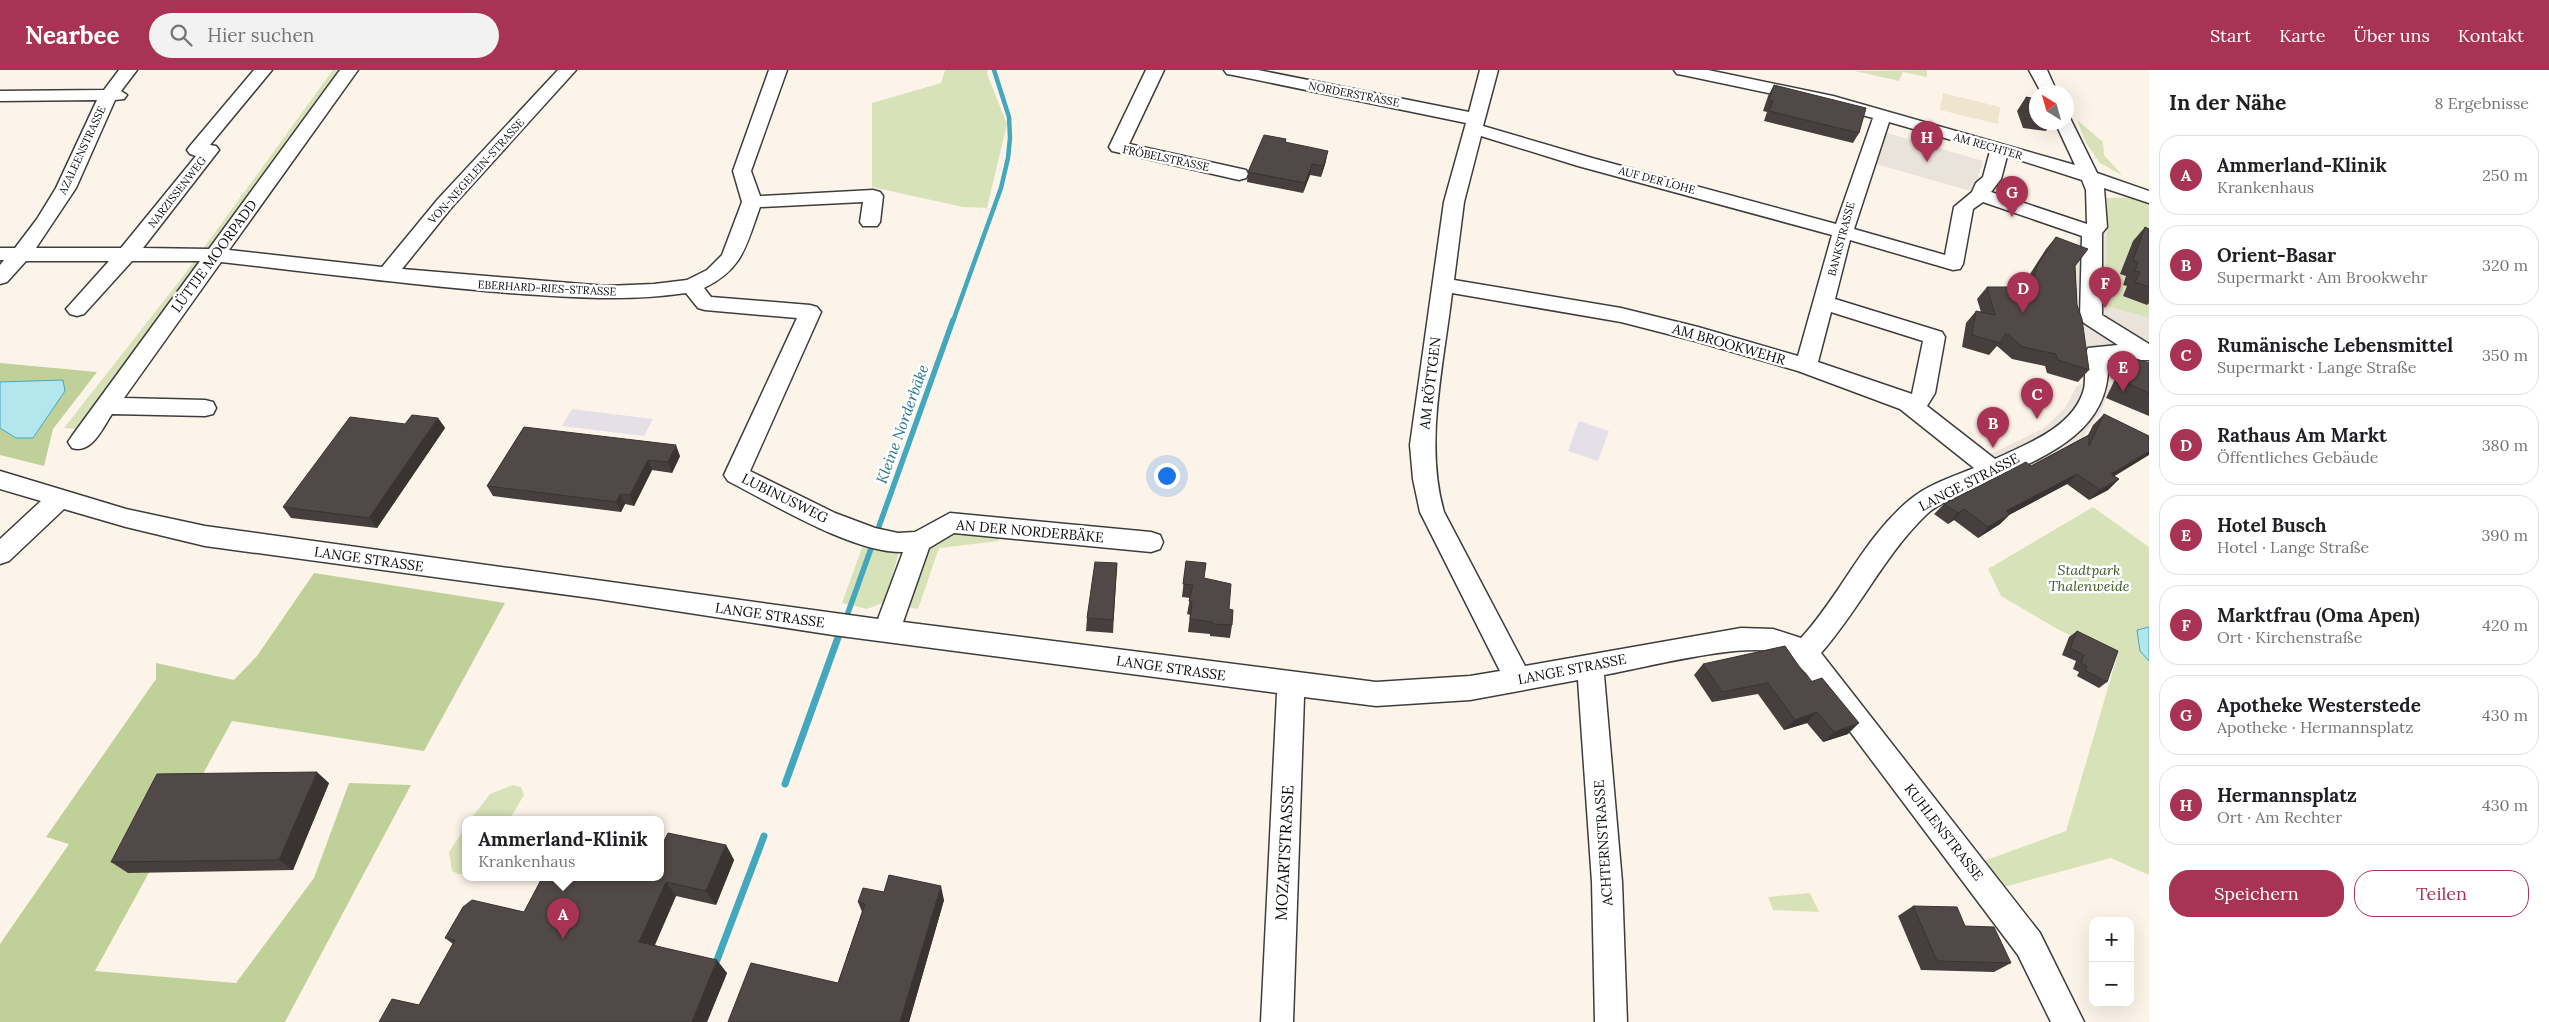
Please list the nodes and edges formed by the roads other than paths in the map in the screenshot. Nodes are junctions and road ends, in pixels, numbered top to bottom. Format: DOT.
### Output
graph roads {
  1 [pos="128,70"];
  2 [pos="263,70"];
  3 [pos="349,70"];
  4 [pos="567,70"];
  5 [pos="778,70"];
  6 [pos="1155,70"];
  7 [pos="1233,70"];
  8 [pos="1489,70"];
  9 [pos="1683,70"];
  10 [pos="2038,70"];
  11 [pos="2046,85"];
  12 [pos="113,95"];
  13 [pos="1,97"];
  14 [pos="1883,115"];
  15 [pos="1474,124"];
  16 [pos="2068,130"];
  17 [pos="2000,149"];
  18 [pos="1240,174"];
  19 [pos="2089,176"];
  20 [pos="1981,195"];
  21 [pos="2149,197"];
  22 [pos="752,202"];
  23 [pos="870,222"];
  24 [pos="2092,231"];
  25 [pos="1841,232"];
  26 [pos="23,253"];
  27 [pos="0,254"];
  28 [pos="126,254"];
  29 [pos="215,255"];
  30 [pos="388,274"];
  31 [pos="0,277"];
  32 [pos="1442,285"];
  33 [pos="691,286"];
  34 [pos="1824,303"];
  35 [pos="77,309"];
  36 [pos="2146,353"];
  37 [pos="1806,366"];
  38 [pos="1908,403"];
  39 [pos="106,406"];
  40 [pos="205,408"];
  41 [pos="80,442"];
  42 [pos="1991,468"];
  43 [pos="0,480"];
  44 [pos="57,497"];
  45 [pos="919,542"];
  46 [pos="1151,542"];
  47 [pos="0,554"];
  48 [pos="880,630"];
  49 [pos="1804,653"];
  50 [pos="1586,666"];
  51 [pos="1518,680"];
  52 [pos="1291,684"];
  53 [pos="1277,1022"];
  54 [pos="1611,1022"];
  55 [pos="2068,1022"];
  1 -- 12 [label="street, AZALEENSTRASSE"];
  2 -- 28 [label="street, NARZISSENWEG"];
  3 -- 29 [label="street, LÜTTJE MOORPADD"];
  4 -- 30 [label="street, VON-NEGELEIN-STRASSE"];
  5 -- 22 [label="street"];
  6 -- 18 [label="street, FRÖBELSTRASSE"];
  7 -- 15 [label="street, NORDERSTRASSE"];
  8 -- 15 [label="street, AM RÖTTGEN"];
  9 -- 14 [label="street, AM RECHTER"];
  10 -- 11 [label="street"];
  12 -- 13 [label="street"];
  12 -- 26 [label="street, AZALEENSTRASSE"];
  14 -- 17 [label="street, AM RECHTER"];
  14 -- 25 [label="street, BANKSTRASSE"];
  15 -- 25 [label="street, AUF DER LOHE"];
  15 -- 32 [label="street, AM RÖTTGEN"];
  16 -- 19 [label="street"];
  17 -- 19 [label="street, AM RECHTER"];
  17 -- 20 [label="street"];
  19 -- 21 [label="street, AM RECHTER"];
  19 -- 24 [label="street"];
  20 -- 24 [label="street"];
  20 -- 25 [label="street, AUF DER LOHE"];
  22 -- 23 [label="street"];
  22 -- 33 [label="street, EBERHARD-RIES-STRASSE"];
  24 -- 36 [label="street"];
  25 -- 34 [label="street, BANKSTRASSE"];
  26 -- 27 [label="street, EBERHARD-RIES-STRASSE"];
  26 -- 28 [label="street, EBERHARD-RIES-STRASSE"];
  26 -- 31 [label="street, AZALEENSTRASSE"];
  28 -- 29 [label="street, EBERHARD-RIES-STRASSE"];
  28 -- 35 [label="street"];
  29 -- 30 [label="street, EBERHARD-RIES-STRASSE"];
  29 -- 39 [label="street, LÜTTJE MOORPADD"];
  30 -- 33 [label="street, EBERHARD-RIES-STRASSE"];
  32 -- 37 [label="street, AM BROOKWEHR"];
  32 -- 51 [label="street, AM RÖTTGEN"];
  33 -- 45 [label="street, LUBINUSWEG"];
  34 -- 37 [label="street, BANKSTRASSE"];
  34 -- 38 [label="street"];
  36 -- 42 [label="street, LANGE STRASSE"];
  37 -- 38 [label="street, AM BROOKWEHR"];
  38 -- 42 [label="street, AM BROOKWEHR"];
  39 -- 40 [label="street"];
  39 -- 41 [label="street, LÜTTJE MOORPADD"];
  42 -- 49 [label="street, LANGE STRASSE"];
  43 -- 44 [label="street, LANGE STRASSE"];
  44 -- 47 [label="street"];
  44 -- 48 [label="street, LANGE STRASSE"];
  45 -- 46 [label="street, AN DER NORDERBÄKE"];
  45 -- 48 [label="street"];
  48 -- 52 [label="street, LANGE STRASSE"];
  49 -- 50 [label="street, LANGE STRASSE"];
  49 -- 55 [label="street, KUHLENSTRASSE"];
  50 -- 51 [label="street, LANGE STRASSE"];
  50 -- 54 [label="street, ACHTERNSTRASSE"];
  51 -- 52 [label="street, LANGE STRASSE"];
  52 -- 53 [label="street, MOZARTSTRASSE"];
}
